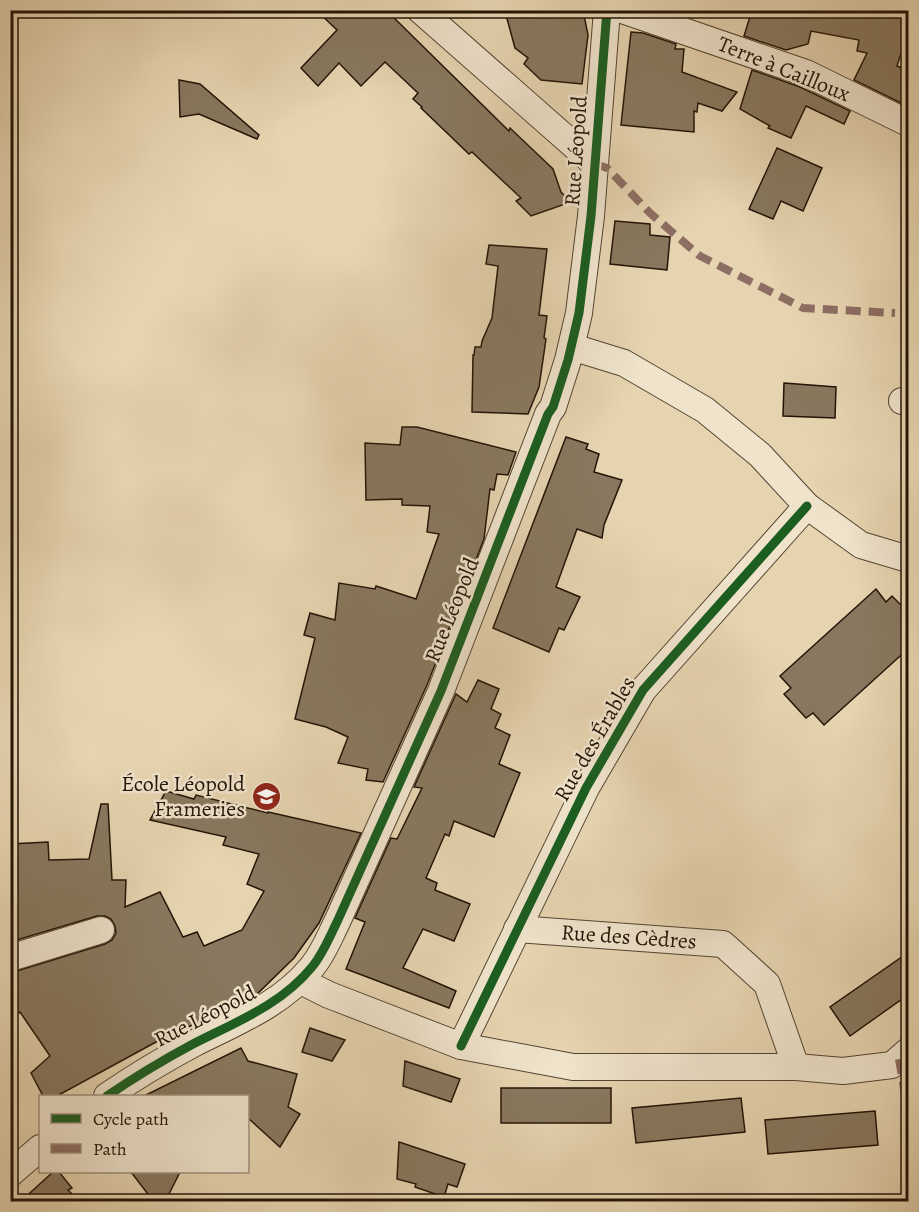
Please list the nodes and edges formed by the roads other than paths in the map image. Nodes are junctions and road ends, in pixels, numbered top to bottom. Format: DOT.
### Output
graph roads {
  1 [pos="420,10"];
  2 [pos="606,10"];
  3 [pos="622,10"];
  4 [pos="909,123"];
  5 [pos="595,164"];
  6 [pos="572,347"];
  7 [pos="807,506"];
  8 [pos="909,559"];
  9 [pos="517,928"];
  10 [pos="101,930"];
  11 [pos="10,958"];
  12 [pos="302,979"];
  13 [pos="461,1046"];
  14 [pos="909,1050"];
  15 [pos="796,1067"];
  16 [pos="108,1095"];
  17 [pos="39,1149"];
  18 [pos="10,1174"];
  1 -- 5 [label="street"];
  2 -- 5 [label="street, Rue Léopold"];
  3 -- 4 [label="street, Terre à Cailloux"];
  5 -- 6 [label="street, Rue Léopold"];
  6 -- 7 [label="street"];
  6 -- 12 [label="street, Rue Léopold"];
  7 -- 8 [label="street"];
  7 -- 9 [label="street, Rue des Érables"];
  9 -- 13 [label="street"];
  9 -- 15 [label="street, Rue des Cèdres"];
  10 -- 11 [label="street"];
  12 -- 13 [label="street"];
  12 -- 16 [label="street, Rue Léopold"];
  13 -- 15 [label="street"];
  14 -- 15 [label="street"];
  17 -- 18 [label="street"];
}
